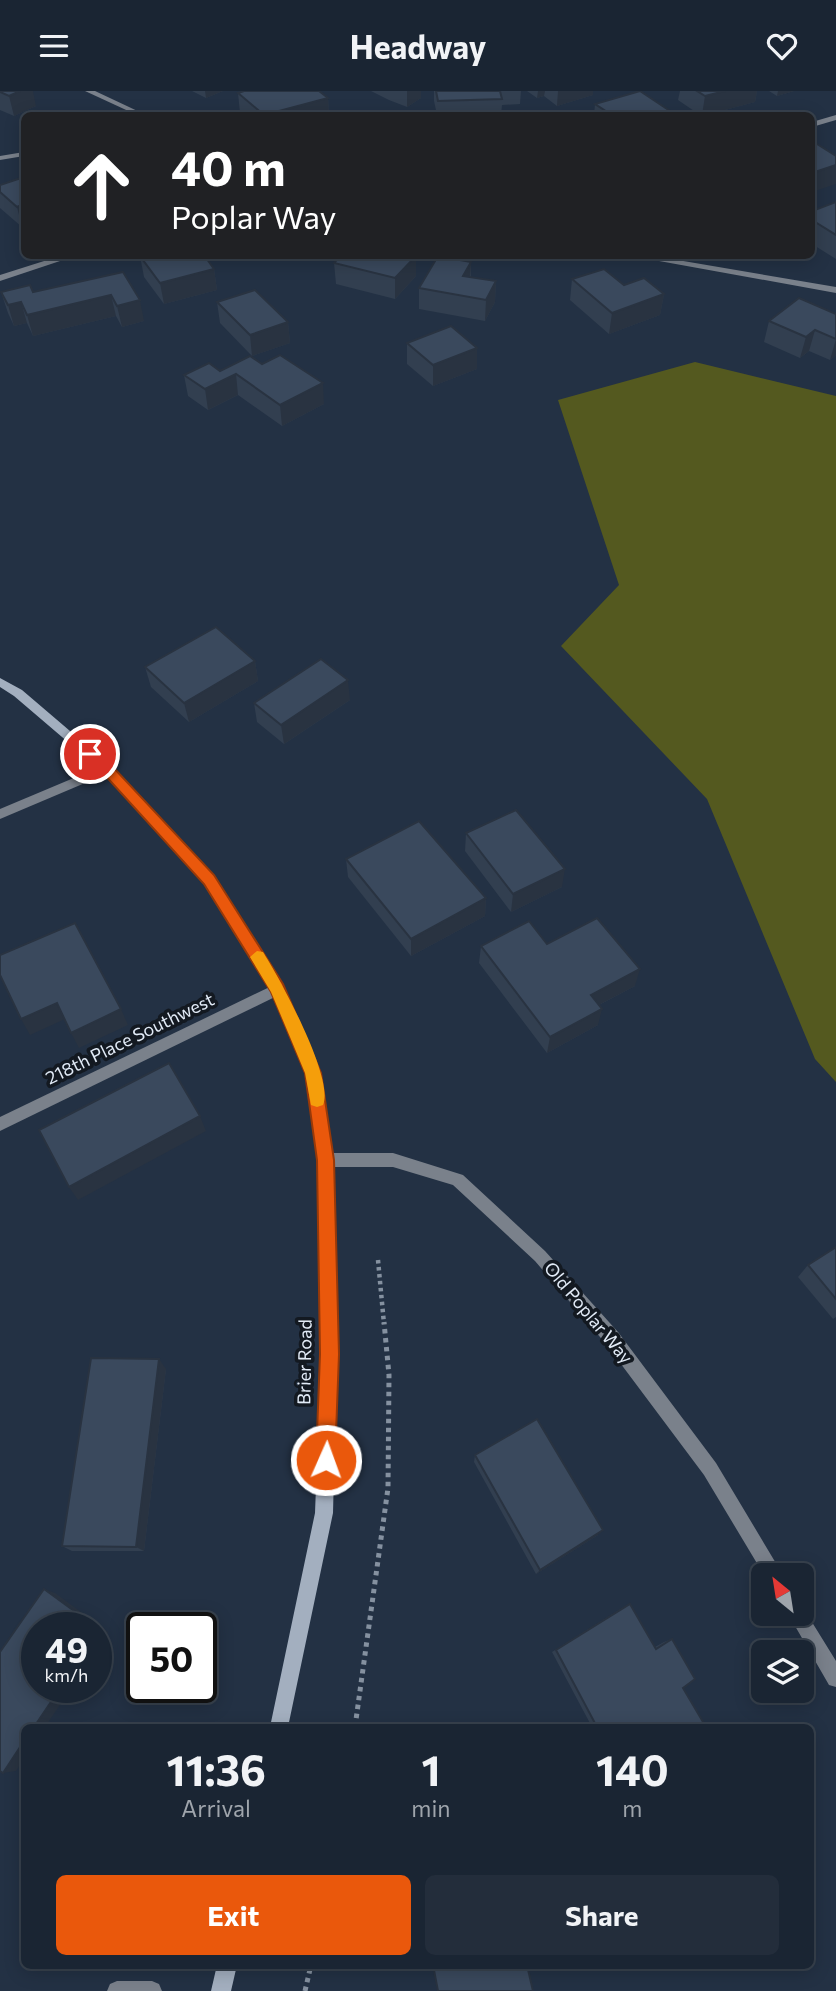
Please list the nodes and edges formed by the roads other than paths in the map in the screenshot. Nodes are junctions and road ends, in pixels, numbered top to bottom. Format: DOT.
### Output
graph roads {
  1 [pos="89,91"];
  2 [pos="137,112"];
  3 [pos="836,117"];
  4 [pos="815,124"];
  5 [pos="21,154"];
  6 [pos="0,157"];
  7 [pos="61,259"];
  8 [pos="653,259"];
  9 [pos="0,278"];
  10 [pos="836,291"];
  11 [pos="0,681"];
  12 [pos="107,769"];
  13 [pos="0,814"];
  14 [pos="278,989"];
  15 [pos="0,1124"];
  16 [pos="326,1160"];
  17 [pos="767,1563"];
  18 [pos="805,1626"];
  19 [pos="836,1678"];
  20 [pos="280,1724"];
  21 [pos="226,1969"];
  22 [pos="117,1991"];
  23 [pos="152,1991"];
  24 [pos="221,1991"];
  1 -- 2 [label="street"];
  3 -- 4 [label="street"];
  5 -- 6 [label="street"];
  7 -- 9 [label="street"];
  8 -- 10 [label="street"];
  11 -- 12 [label="main road, Brier Road"];
  12 -- 13 [label="street"];
  12 -- 14 [label="main road, Brier Road"];
  14 -- 15 [label="street, 218th Place Southwest"];
  14 -- 16 [label="main road, Brier Road"];
  16 -- 17 [label="street, Old Poplar Way"];
  16 -- 20 [label="main road, Brier Road"];
  18 -- 19 [label="street"];
  21 -- 24 [label="main road"];
  22 -- 23 [label="street"];
}
